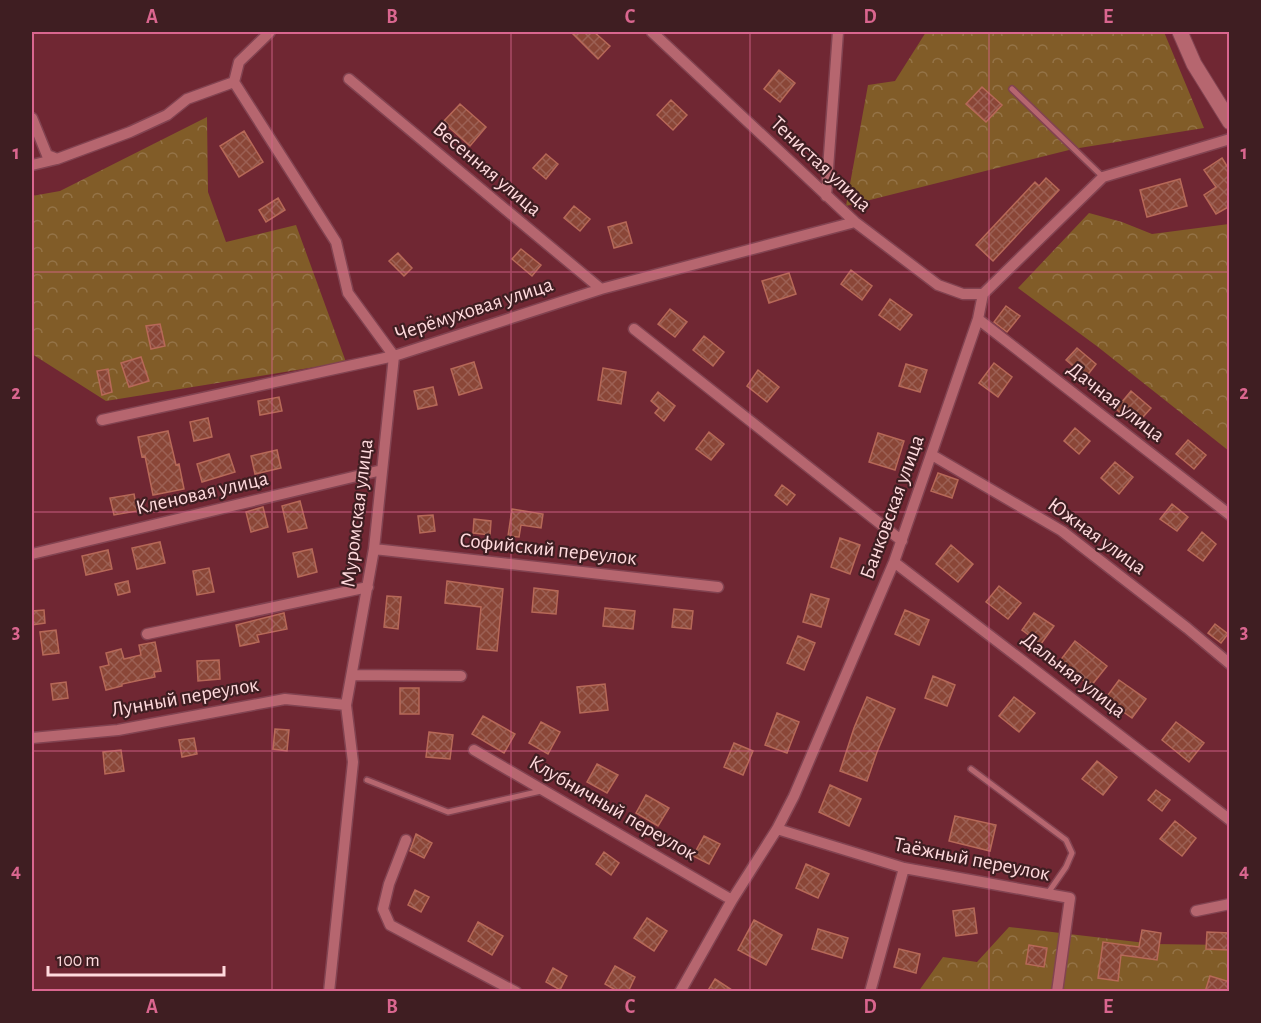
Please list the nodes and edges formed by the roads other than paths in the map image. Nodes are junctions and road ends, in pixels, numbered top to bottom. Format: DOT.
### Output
graph roads {
  1 [pos="270,32"];
  2 [pos="652,32"];
  3 [pos="838,32"];
  4 [pos="1180,32"];
  5 [pos="349,79"];
  6 [pos="234,82"];
  7 [pos="1012,89"];
  8 [pos="32,118"];
  9 [pos="1230,123"];
  10 [pos="1230,140"];
  11 [pos="57,159"];
  12 [pos="32,165"];
  13 [pos="1103,177"];
  14 [pos="826,196"];
  15 [pos="855,222"];
  16 [pos="601,289"];
  17 [pos="983,294"];
  18 [pos="978,319"];
  19 [pos="634,329"];
  20 [pos="394,356"];
  21 [pos="102,420"];
  22 [pos="932,455"];
  23 [pos="382,470"];
  24 [pos="1230,515"];
  25 [pos="902,541"];
  26 [pos="374,549"];
  27 [pos="32,554"];
  28 [pos="894,562"];
  29 [pos="368,587"];
  30 [pos="718,587"];
  31 [pos="147,634"];
  32 [pos="1230,664"];
  33 [pos="352,675"];
  34 [pos="461,676"];
  35 [pos="346,705"];
  36 [pos="32,738"];
  37 [pos="474,750"];
  38 [pos="971,769"];
  39 [pos="367,780"];
  40 [pos="543,791"];
  41 [pos="1230,820"];
  42 [pos="777,829"];
  43 [pos="406,840"];
  44 [pos="904,868"];
  45 [pos="1048,893"];
  46 [pos="732,900"];
  47 [pos="1230,904"];
  48 [pos="1196,911"];
  49 [pos="329,992"];
  50 [pos="516,992"];
  51 [pos="680,992"];
  52 [pos="870,992"];
  53 [pos="1057,992"];
  1 -- 6 [label="street"];
  2 -- 14 [label="street, Тенистая улица"];
  3 -- 14 [label="street"];
  4 -- 9 [label="street"];
  5 -- 16 [label="street, Весенняя улица"];
  6 -- 11 [label="street"];
  6 -- 20 [label="street"];
  7 -- 13 [label="lane"];
  8 -- 11 [label="street"];
  10 -- 13 [label="street"];
  11 -- 12 [label="street"];
  13 -- 17 [label="street"];
  14 -- 15 [label="street, Тенистая улица"];
  15 -- 16 [label="street, Черёмуховая улица"];
  15 -- 17 [label="street, Тенистая улица"];
  16 -- 20 [label="street, Черёмуховая улица"];
  17 -- 18 [label="street, Банковская улица"];
  18 -- 22 [label="street, Банковская улица"];
  18 -- 24 [label="street, Дачная улица"];
  19 -- 25 [label="street"];
  20 -- 21 [label="street, Черёмуховая улица"];
  20 -- 23 [label="street, Муромская улица"];
  22 -- 25 [label="street, Банковская улица"];
  22 -- 32 [label="street, Южная улица"];
  23 -- 26 [label="street, Муромская улица"];
  23 -- 27 [label="street, Кленовая улица"];
  25 -- 28 [label="street, Банковская улица"];
  26 -- 29 [label="street, Муромская улица"];
  26 -- 30 [label="street, Софийский переулок"];
  28 -- 41 [label="street, Дальняя улица"];
  28 -- 42 [label="street, Банковская улица"];
  29 -- 31 [label="street"];
  29 -- 33 [label="street, Муромская улица"];
  33 -- 34 [label="street"];
  33 -- 35 [label="street, Муромская улица"];
  35 -- 36 [label="street, Лунный переулок"];
  35 -- 49 [label="street, Муромская улица"];
  37 -- 40 [label="street, Клубничный переулок"];
  38 -- 45 [label="lane"];
  39 -- 40 [label="lane"];
  40 -- 46 [label="street, Клубничный переулок"];
  42 -- 44 [label="street, Таёжный переулок"];
  42 -- 46 [label="street, Банковская улица"];
  43 -- 50 [label="street"];
  44 -- 45 [label="street, Таёжный переулок"];
  44 -- 52 [label="street"];
  45 -- 53 [label="street, Таёжный переулок"];
  46 -- 51 [label="street, Банковская улица"];
  47 -- 48 [label="street"];
}
